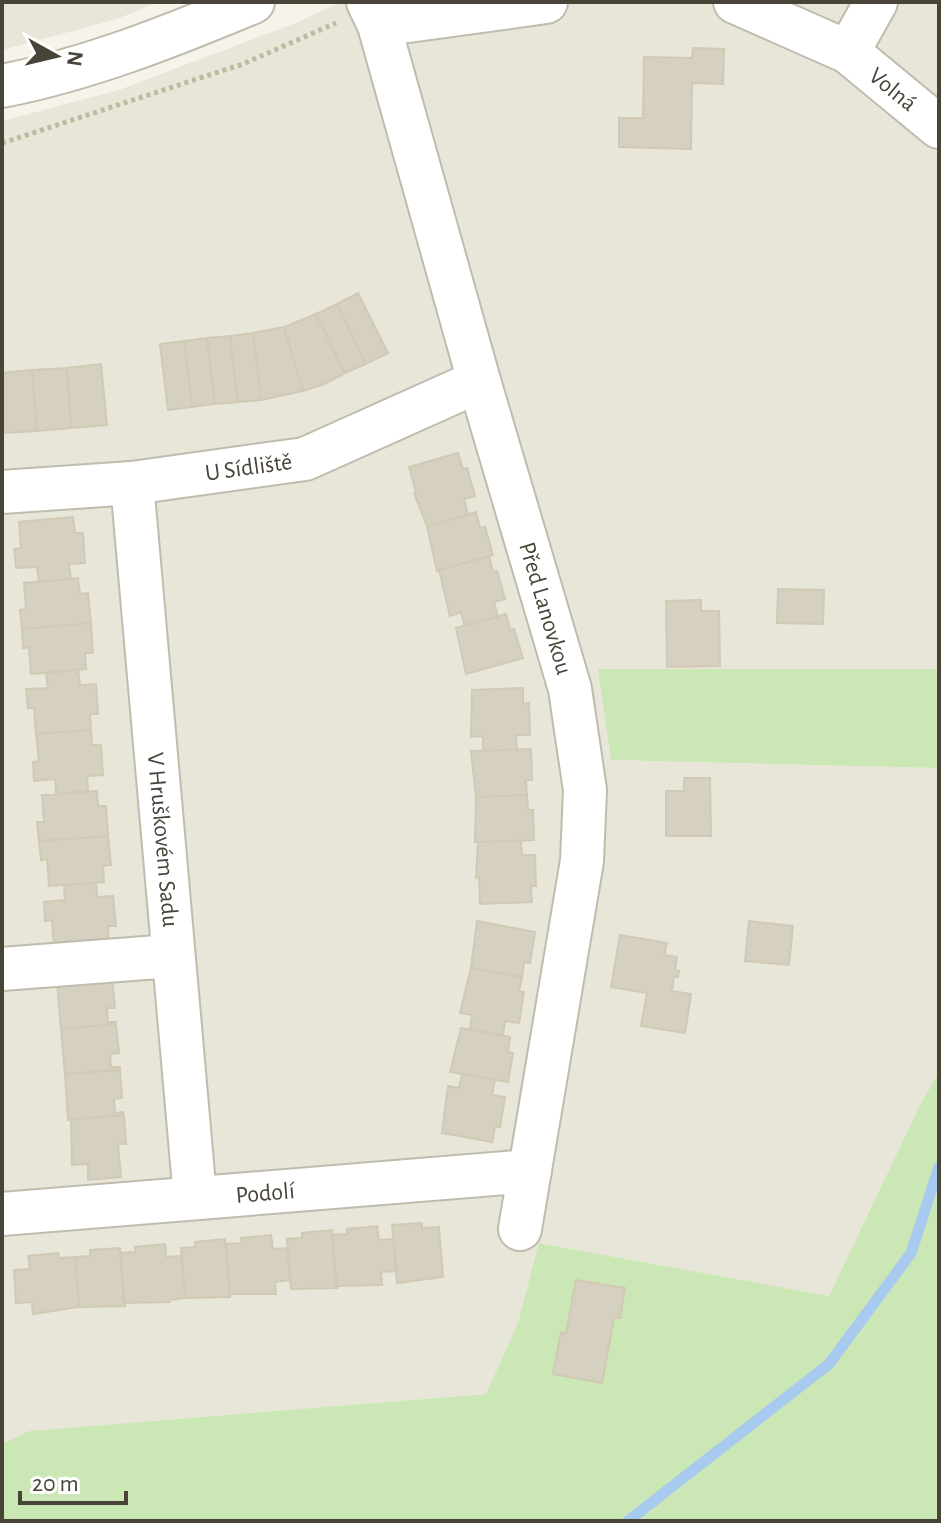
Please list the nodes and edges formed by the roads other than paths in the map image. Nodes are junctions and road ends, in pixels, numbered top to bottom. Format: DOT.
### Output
graph roads {
  1 [pos="253,2"];
  2 [pos="546,2"];
  3 [pos="735,2"];
  4 [pos="876,2"];
  5 [pos="373,11"];
  6 [pos="848,52"];
  7 [pos="2,86"];
  8 [pos="939,127"];
  9 [pos="479,381"];
  10 [pos="132,483"];
  11 [pos="2,492"];
  12 [pos="171,956"];
  13 [pos="2,969"];
  14 [pos="530,1171"];
  15 [pos="195,1197"];
  16 [pos="2,1214"];
  17 [pos="520,1229"];
  1 -- 7 [label="street"];
  2 -- 5 [label="street"];
  3 -- 6 [label="street, Volná"];
  4 -- 6 [label="street, Volná"];
  5 -- 9 [label="street, Před Lanovkou"];
  6 -- 8 [label="street, Volná"];
  9 -- 10 [label="street, U Sídliště"];
  9 -- 14 [label="street, Před Lanovkou"];
  10 -- 11 [label="street, U Sídliště"];
  10 -- 12 [label="street, V Hruškovém Sadu"];
  12 -- 13 [label="street"];
  12 -- 15 [label="street, V Hruškovém Sadu"];
  14 -- 15 [label="street, Podolí"];
  14 -- 17 [label="street, Před Lanovkou"];
  15 -- 16 [label="street, Podolí"];
}
